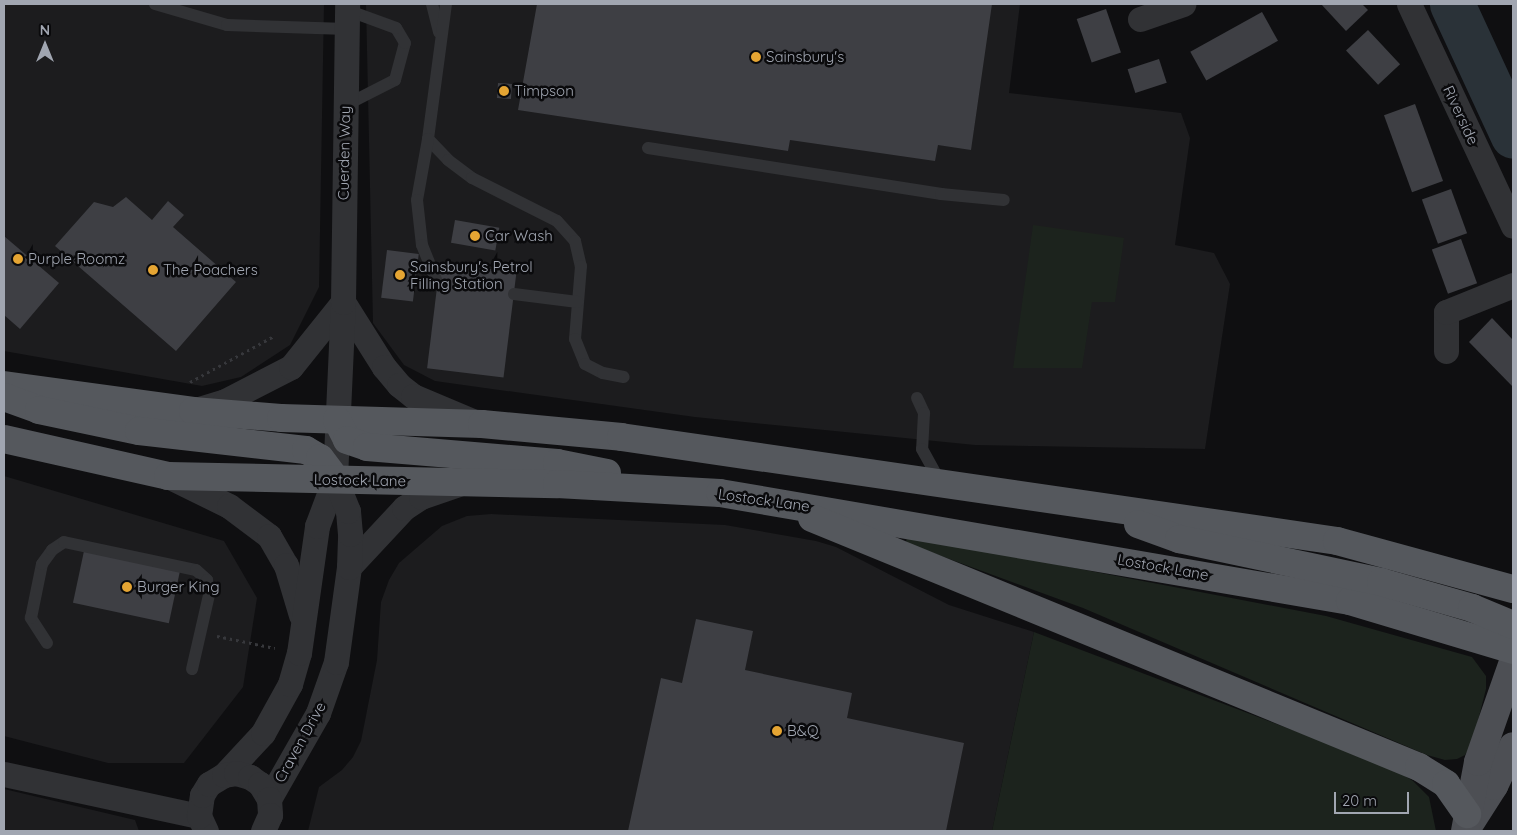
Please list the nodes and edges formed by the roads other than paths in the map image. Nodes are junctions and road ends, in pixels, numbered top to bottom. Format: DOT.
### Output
graph roads {
  1 [pos="155,4"];
  2 [pos="432,4"];
  3 [pos="446,4"];
  4 [pos="1183,4"];
  5 [pos="1408,4"];
  6 [pos="347,14"];
  7 [pos="1140,20"];
  8 [pos="440,34"];
  9 [pos="344,106"];
  10 [pos="428,139"];
  11 [pos="648,148"];
  12 [pos="1004,200"];
  13 [pos="1513,226"];
  14 [pos="436,280"];
  15 [pos="1513,286"];
  16 [pos="514,294"];
  17 [pos="343,302"];
  18 [pos="577,302"];
  19 [pos="1446,351"];
  20 [pos="624,377"];
  21 [pos="4,385"];
  22 [pos="4,397"];
  23 [pos="916,398"];
  24 [pos="194,411"];
  25 [pos="336,420"];
  26 [pos="482,424"];
  27 [pos="4,439"];
  28 [pos="168,476"];
  29 [pos="335,478"];
  30 [pos="466,482"];
  31 [pos="943,486"];
  32 [pos="698,490"];
  33 [pos="772,501"];
  34 [pos="1089,507"];
  35 [pos="349,567"];
  36 [pos="1513,589"];
  37 [pos="303,622"];
  38 [pos="1513,625"];
  39 [pos="47,643"];
  40 [pos="1513,650"];
  41 [pos="1513,662"];
  42 [pos="192,669"];
  43 [pos="1513,746"];
  44 [pos="4,774"];
  45 [pos="224,775"];
  46 [pos="269,799"];
  47 [pos="1467,814"];
  48 [pos="203,824"];
  49 [pos="263,831"];
  1 -- 6 [label="lane"];
  2 -- 8 [label="lane"];
  3 -- 8 [label="lane"];
  4 -- 7 [label="street"];
  5 -- 13 [label="street, Riverside"];
  6 -- 9 [label="street, Cuerden Way"];
  6 -- 9 [label="lane"];
  8 -- 10 [label="lane"];
  9 -- 17 [label="street, Cuerden Way"];
  10 -- 14 [label="lane"];
  10 -- 18 [label="lane"];
  11 -- 12 [label="lane"];
  15 -- 19 [label="street"];
  16 -- 18 [label="lane"];
  17 -- 24 [label="street"];
  17 -- 25 [label="street, Cuerden Way"];
  17 -- 26 [label="street"];
  18 -- 20 [label="lane"];
  21 -- 24 [label="highway"];
  22 -- 29 [label="highway"];
  23 -- 31 [label="lane"];
  24 -- 25 [label="highway"];
  25 -- 26 [label="highway"];
  25 -- 29 [label="street, Cuerden Way"];
  25 -- 32 [label="highway"];
  26 -- 31 [label="highway"];
  27 -- 28 [label="highway, Lostock Lane"];
  28 -- 29 [label="highway, Lostock Lane"];
  28 -- 37 [label="street"];
  29 -- 30 [label="highway, Lostock Lane"];
  29 -- 35 [label="street, Craven Drive"];
  29 -- 37 [label="street"];
  30 -- 32 [label="highway, Lostock Lane"];
  30 -- 35 [label="street"];
  31 -- 34 [label="highway"];
  32 -- 33 [label="highway, Lostock Lane"];
  33 -- 40 [label="highway, Lostock Lane"];
  33 -- 47 [label="highway"];
  34 -- 36 [label="highway"];
  34 -- 38 [label="highway"];
  35 -- 46 [label="street, Craven Drive"];
  37 -- 45 [label="street"];
  39 -- 42 [label="lane"];
  41 -- 47 [label="main road"];
  43 -- 47 [label="main road"];
  44 -- 48 [label="street"];
  45 -- 46 [label="street"];
  45 -- 48 [label="street"];
  46 -- 49 [label="street"];
}
